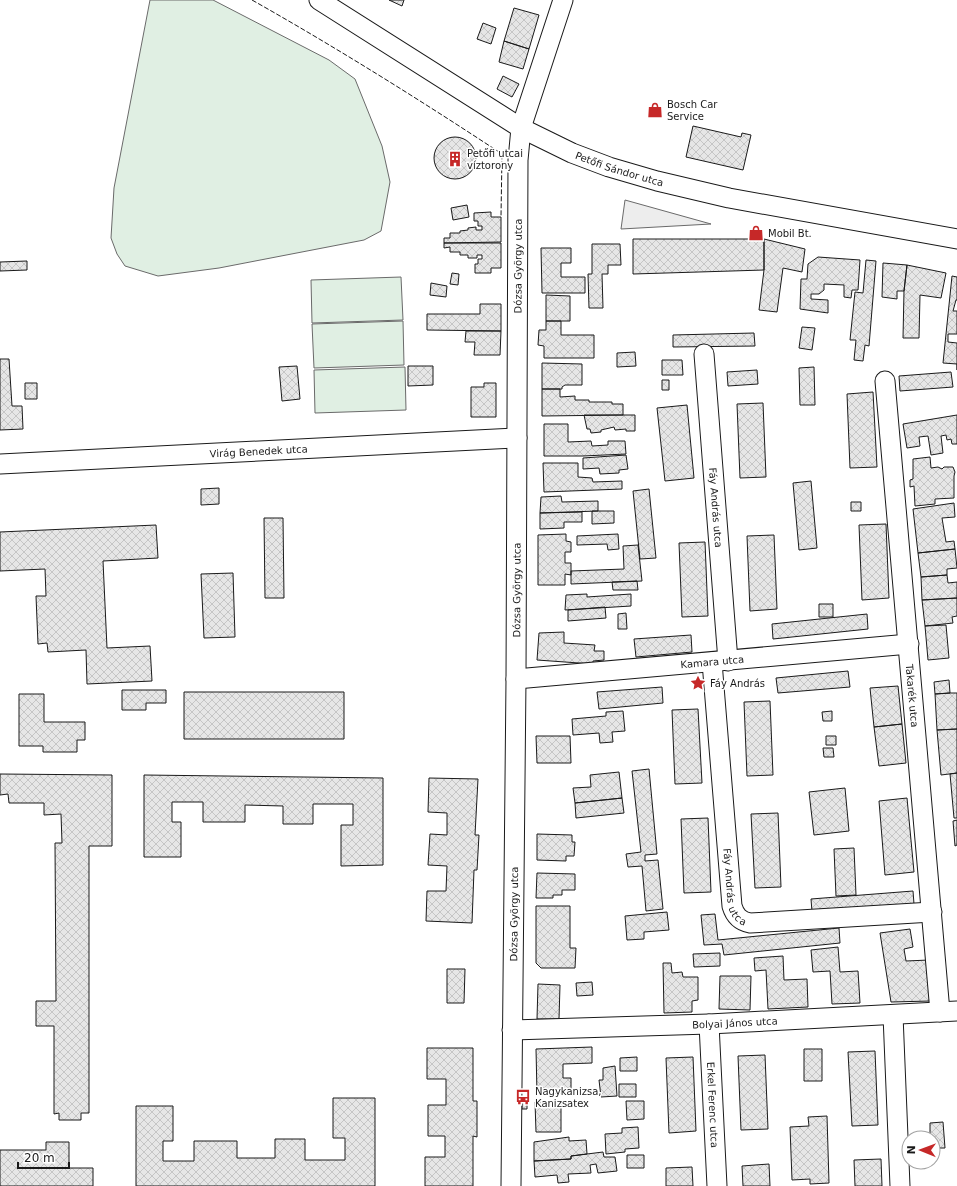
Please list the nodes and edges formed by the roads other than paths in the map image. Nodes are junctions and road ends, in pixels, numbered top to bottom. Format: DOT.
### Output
graph roads {
  1 [pos="319,0"];
  2 [pos="563,0"];
  3 [pos="521,128"];
  4 [pos="957,239"];
  5 [pos="704,354"];
  6 [pos="885,381"];
  7 [pos="517,438"];
  8 [pos="0,464"];
  9 [pos="909,644"];
  10 [pos="720,661"];
  11 [pos="516,679"];
  12 [pos="932,912"];
  13 [pos="948,1012"];
  14 [pos="893,1015"];
  15 [pos="709,1024"];
  16 [pos="512,1030"];
  17 [pos="510,1186"];
  18 [pos="717,1186"];
  19 [pos="900,1186"];
  1 -- 3 [label="street, Petőfi Sándor utca"];
  2 -- 3 [label="street, Dózsa György utca"];
  3 -- 4 [label="street, Petőfi Sándor utca"];
  3 -- 7 [label="street, Dózsa György utca"];
  5 -- 10 [label="street, Fáy András utca"];
  6 -- 9 [label="street, Takarék utca"];
  7 -- 8 [label="street, Virág Benedek utca"];
  7 -- 11 [label="street, Dózsa György utca"];
  9 -- 10 [label="street, Kamara utca"];
  9 -- 12 [label="street, Takarék utca"];
  10 -- 11 [label="street, Kamara utca"];
  10 -- 12 [label="street, Fáy András utca"];
  11 -- 16 [label="street, Dózsa György utca"];
  12 -- 13 [label="street, Takarék utca"];
  13 -- 14 [label="street, Bolyai János utca"];
  14 -- 15 [label="street, Bolyai János utca"];
  14 -- 19 [label="street"];
  15 -- 16 [label="street, Bolyai János utca"];
  15 -- 18 [label="street, Erkel Ferenc utca"];
  16 -- 17 [label="street, Dózsa György utca"];
}
